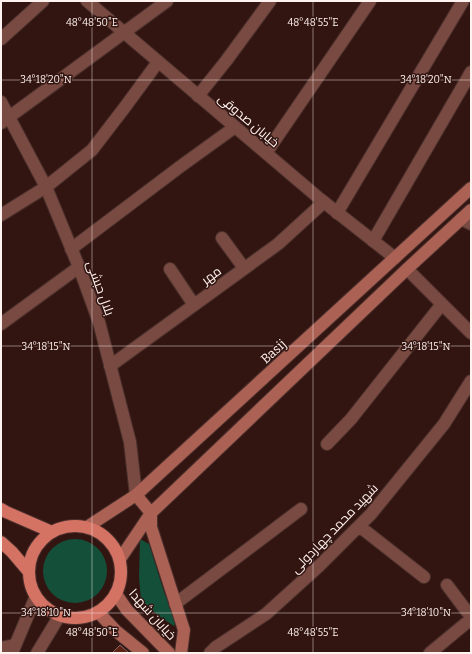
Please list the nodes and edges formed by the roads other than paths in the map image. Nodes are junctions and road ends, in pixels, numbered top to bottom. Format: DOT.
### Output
graph roads {
  1 [pos="43,1"];
  2 [pos="167,1"];
  3 [pos="270,1"];
  4 [pos="370,1"];
  5 [pos="463,1"];
  6 [pos="91,2"];
  7 [pos="124,33"];
  8 [pos="1,39"];
  9 [pos="158,62"];
  10 [pos="471,72"];
  11 [pos="198,96"];
  12 [pos="1,102"];
  13 [pos="5,120"];
  14 [pos="235,127"];
  15 [pos="266,153"];
  16 [pos="46,187"];
  17 [pos="471,188"];
  18 [pos="324,202"];
  19 [pos="471,210"];
  20 [pos="337,213"];
  21 [pos="1,215"];
  22 [pos="466,222"];
  23 [pos="222,238"];
  24 [pos="372,241"];
  25 [pos="71,249"];
  26 [pos="395,258"];
  27 [pos="79,267"];
  28 [pos="244,268"];
  29 [pos="170,269"];
  30 [pos="407,269"];
  31 [pos="442,304"];
  32 [pos="194,305"];
  33 [pos="1,324"];
  34 [pos="471,333"];
  35 [pos="110,366"];
  36 [pos="471,381"];
  37 [pos="327,444"];
  38 [pos="136,495"];
  39 [pos="1,509"];
  40 [pos="301,509"];
  41 [pos="151,513"];
  42 [pos="359,526"];
  43 [pos="87,527"];
  44 [pos="52,532"];
  45 [pos="1,542"];
  46 [pos="120,560"];
  47 [pos="29,572"];
  48 [pos="424,577"];
  49 [pos="448,585"];
  50 [pos="116,594"];
  51 [pos="36,596"];
  52 [pos="175,604"];
  53 [pos="98,612"];
  54 [pos="60,615"];
  55 [pos="471,618"];
  56 [pos="1,648"];
  57 [pos="13,649"];
  58 [pos="37,653"];
  59 [pos="143,653"];
  60 [pos="169,653"];
  61 [pos="181,653"];
  62 [pos="210,653"];
  63 [pos="430,653"];
  1 -- 8 [label="street"];
  2 -- 7 [label="street"];
  3 -- 11 [label="street"];
  4 -- 15 [label="street"];
  5 -- 20 [label="street"];
  6 -- 7 [label="street, خیابان صدوقی"];
  7 -- 9 [label="street, خیابان صدوقی"];
  7 -- 13 [label="street"];
  9 -- 11 [label="street, خیابان صدوقی"];
  9 -- 16 [label="street"];
  10 -- 24 [label="street"];
  11 -- 14 [label="street, خیابان صدوقی"];
  12 -- 13 [label="street, بلال حبشی"];
  13 -- 16 [label="street, بلال حبشی"];
  14 -- 15 [label="street, خیابان صدوقی"];
  14 -- 25 [label="street"];
  15 -- 18 [label="street, خیابان صدوقی"];
  16 -- 21 [label="street"];
  16 -- 25 [label="street, بلال حبشی"];
  17 -- 26 [label="main road, Basij"];
  18 -- 20 [label="street, خیابان صدوقی"];
  18 -- 28 [label="street, مهر"];
  19 -- 22 [label="main road"];
  20 -- 24 [label="street, خیابان صدوقی"];
  22 -- 30 [label="main road"];
  23 -- 28 [label="street"];
  24 -- 26 [label="street, خیابان صدوقی"];
  25 -- 27 [label="street, بلال حبشی"];
  26 -- 30 [label="main road"];
  26 -- 38 [label="main road, Basij"];
  27 -- 33 [label="street"];
  27 -- 35 [label="street, بلال حبشی"];
  28 -- 32 [label="street, مهر"];
  29 -- 32 [label="street"];
  30 -- 31 [label="street"];
  30 -- 41 [label="main road"];
  31 -- 34 [label="street"];
  31 -- 37 [label="street"];
  32 -- 35 [label="street, مهر"];
  35 -- 38 [label="street, بلال حبشی"];
  36 -- 42 [label="street, شهید محمد چهاردولی"];
  38 -- 41 [label="main road"];
  38 -- 43 [label="main road, Basij"];
  39 -- 44 [label="main road"];
  40 -- 52 [label="street"];
  41 -- 46 [label="main road"];
  41 -- 52 [label="main road"];
  42 -- 48 [label="street"];
  42 -- 62 [label="street, شهید محمد چهاردولی"];
  43 -- 44 [label="main road"];
  43 -- 46 [label="main road"];
  44 -- 47 [label="main road"];
  45 -- 47 [label="main road"];
  46 -- 50 [label="main road"];
  47 -- 51 [label="main road"];
  49 -- 55 [label="street"];
  50 -- 53 [label="main road"];
  50 -- 60 [label="main road, خیابان شهدا"];
  51 -- 54 [label="main road"];
  51 -- 57 [label="street"];
  52 -- 61 [label="main road"];
  53 -- 54 [label="main road"];
  53 -- 59 [label="main road"];
  54 -- 58 [label="street"];
  55 -- 63 [label="street"];
  56 -- 57 [label="street"];
}
